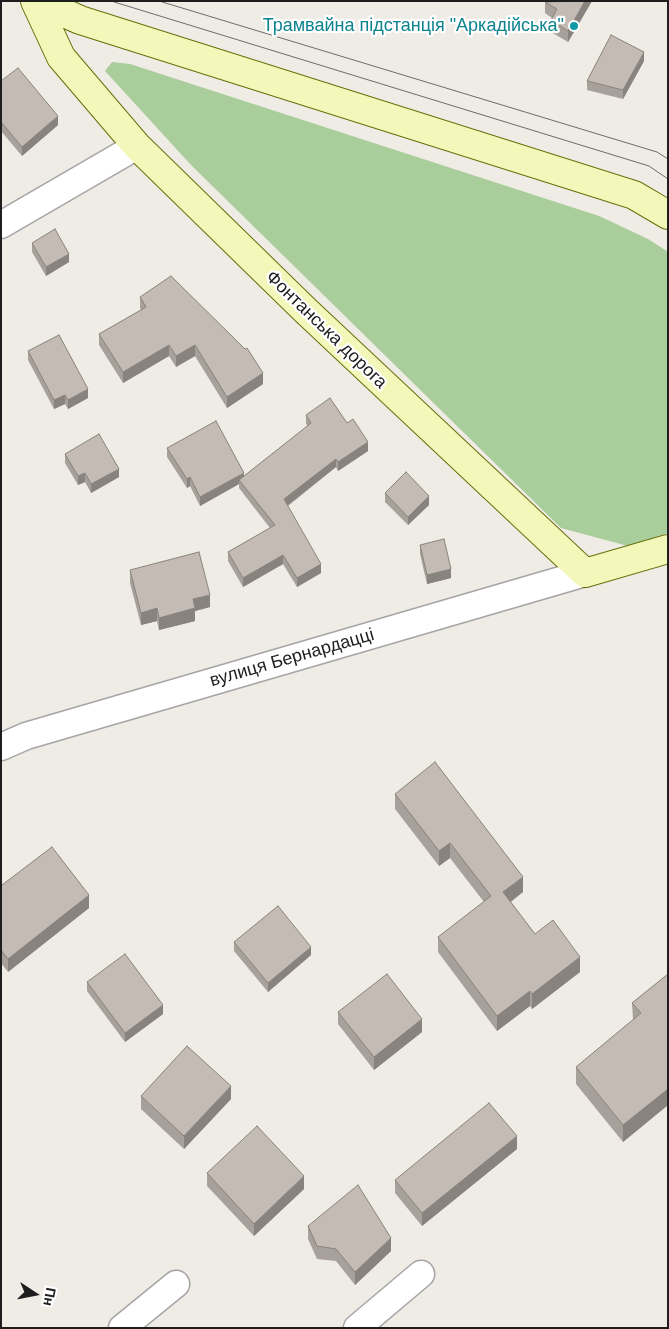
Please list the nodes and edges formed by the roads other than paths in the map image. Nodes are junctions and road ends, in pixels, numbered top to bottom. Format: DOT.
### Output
graph roads {
  1 [pos="37,1"];
  2 [pos="81,10"];
  3 [pos="110,29"];
  4 [pos="61,57"];
  5 [pos="137,146"];
  6 [pos="668,215"];
  7 [pos="1,225"];
  8 [pos="668,549"];
  9 [pos="584,574"];
  10 [pos="1,747"];
  11 [pos="421,1274"];
  12 [pos="176,1284"];
  13 [pos="122,1328"];
  14 [pos="357,1328"];
  1 -- 2 [label="main road, Фонтанська дорога"];
  1 -- 4 [label="main road, Фонтанська дорога"];
  2 -- 3 [label="main road, Фонтанська дорога"];
  3 -- 4 [label="main road"];
  3 -- 6 [label="main road, Фонтанська дорога"];
  4 -- 5 [label="main road, Фонтанська дорога"];
  5 -- 7 [label="street"];
  5 -- 9 [label="main road, Фонтанська дорога"];
  8 -- 9 [label="main road"];
  9 -- 10 [label="street, вулиця Бернардацці"];
  11 -- 14 [label="street"];
  12 -- 13 [label="street"];
}
